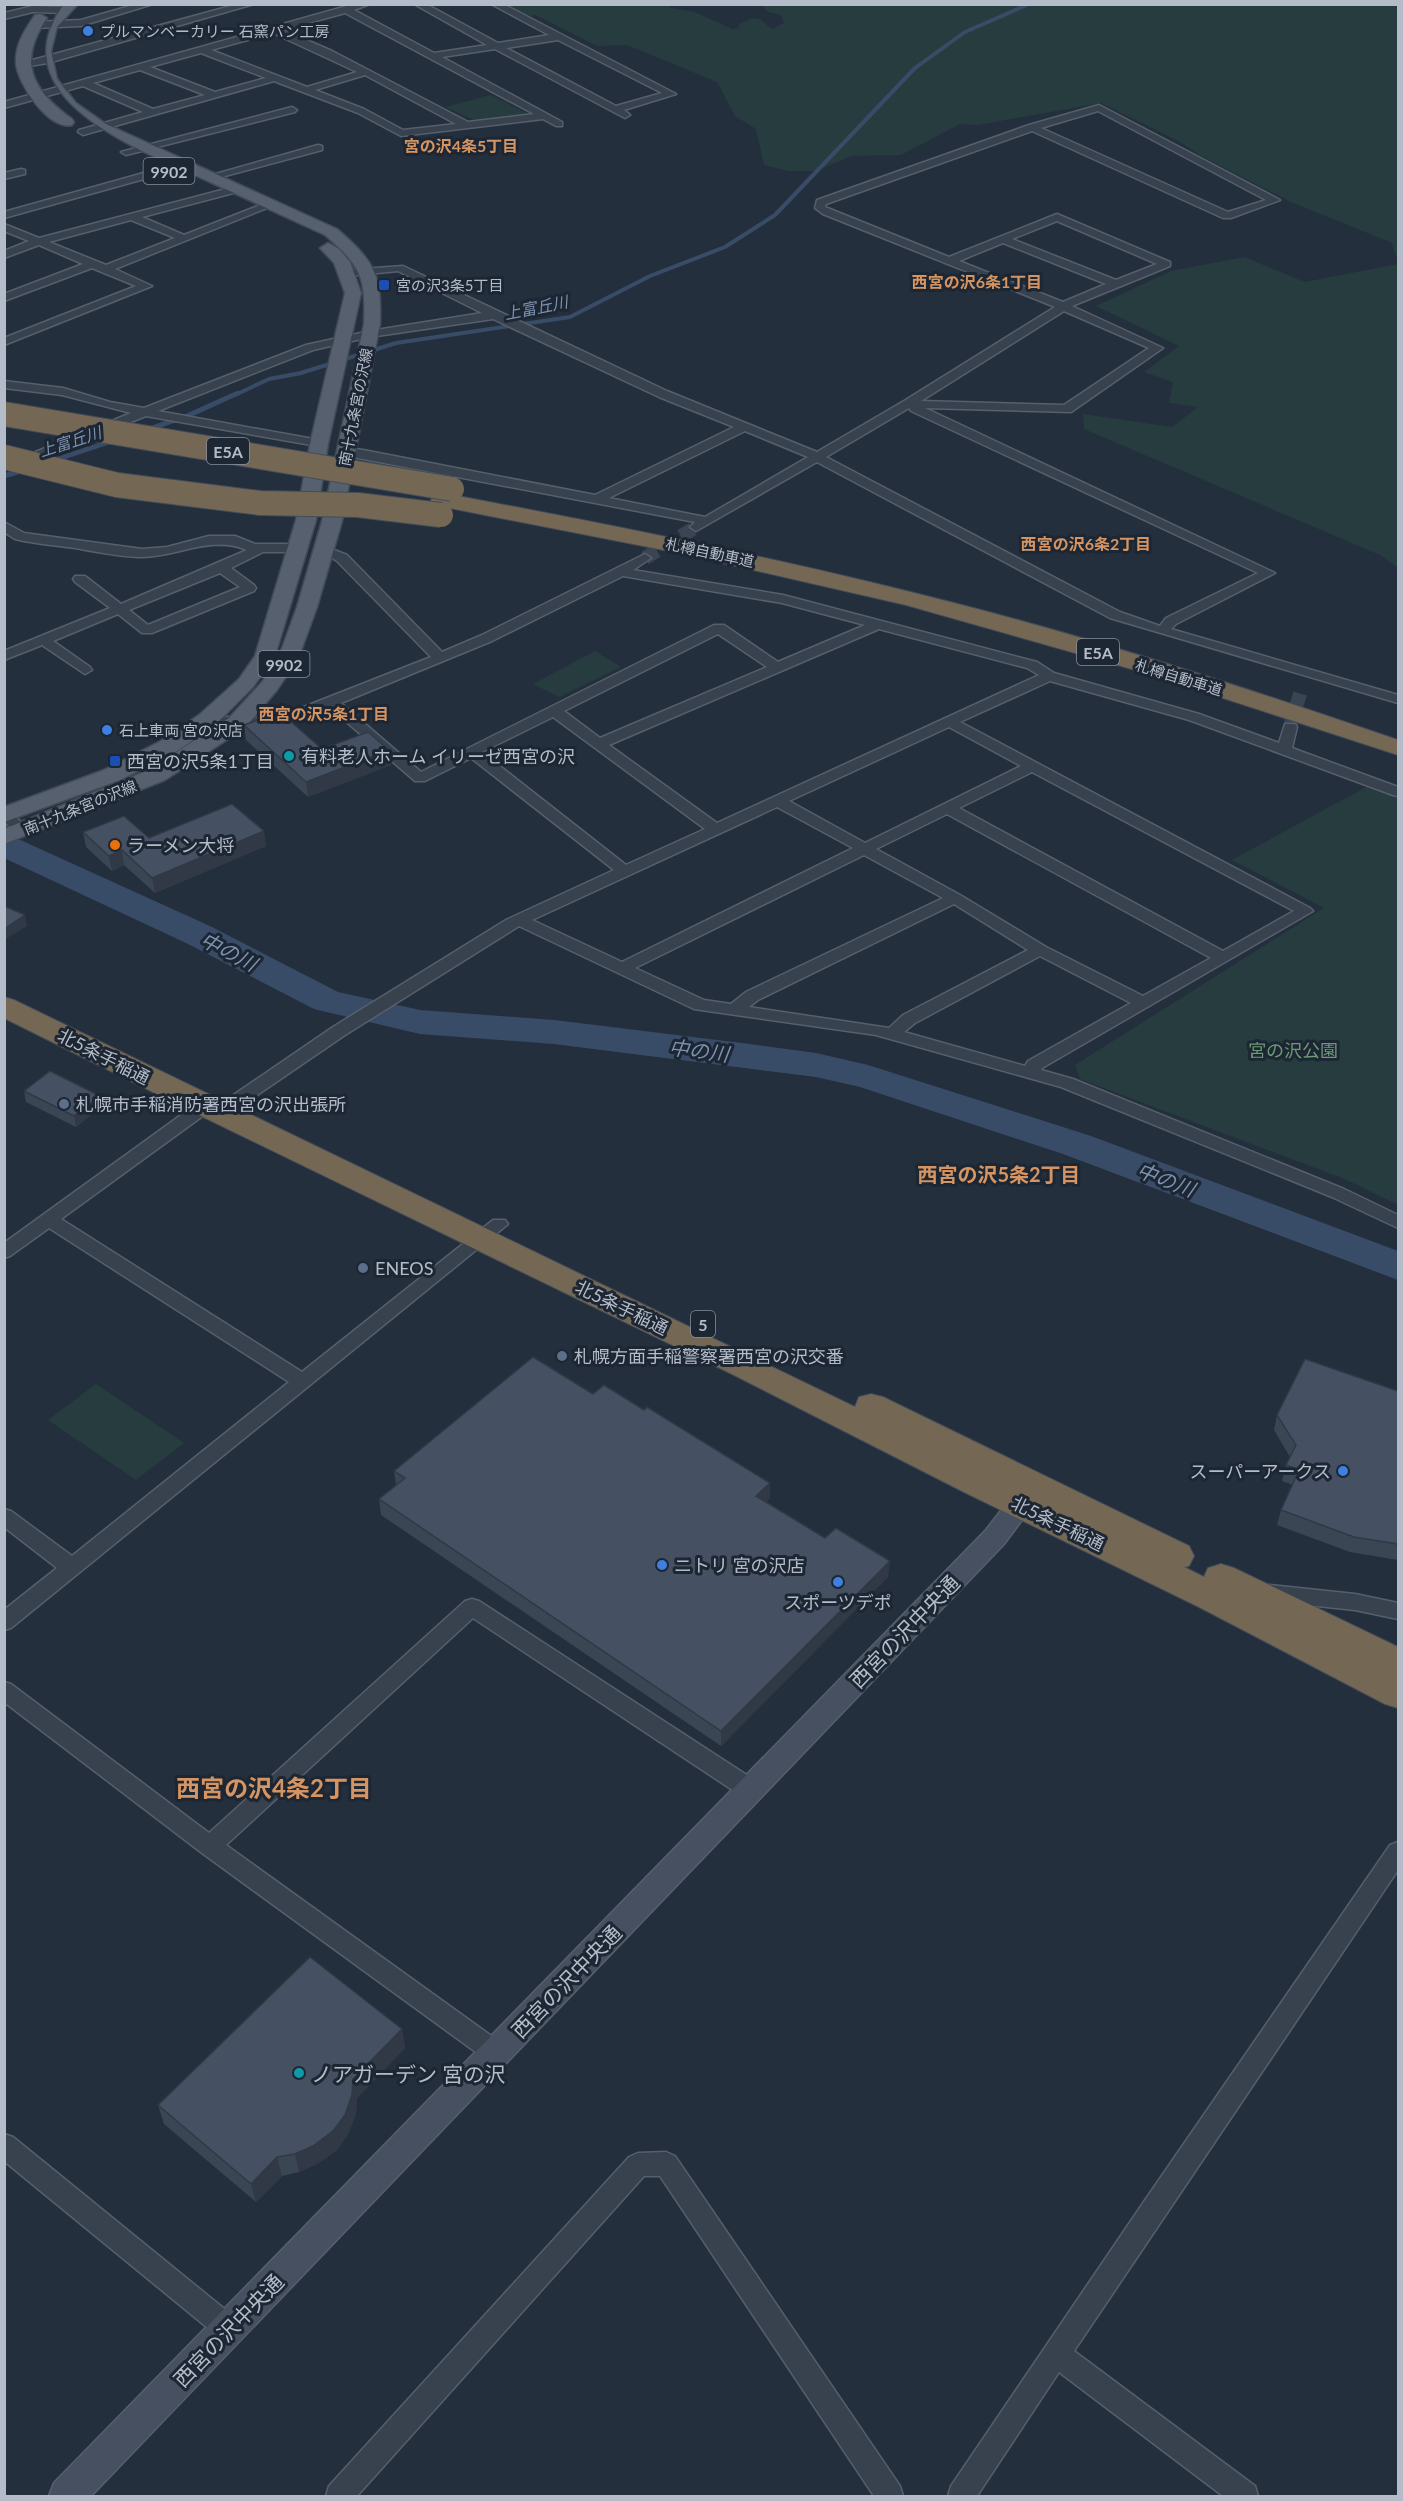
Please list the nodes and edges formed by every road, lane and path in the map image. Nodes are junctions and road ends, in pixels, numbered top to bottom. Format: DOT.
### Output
graph roads {
  1 [pos="149,4"];
  2 [pos="250,4"];
  3 [pos="366,4"];
  4 [pos="418,4"];
  5 [pos="495,4"];
  6 [pos="319,8"];
  7 [pos="347,10"];
  8 [pos="58,11"];
  9 [pos="333,14"];
  10 [pos="4,16"];
  11 [pos="275,30"];
  12 [pos="557,37"];
  13 [pos="494,46"];
  14 [pos="202,50"];
  15 [pos="432,56"];
  16 [pos="45,61"];
  17 [pos="23,64"];
  18 [pos="141,67"];
  19 [pos="366,72"];
  20 [pos="275,78"];
  21 [pos="84,83"];
  22 [pos="306,90"];
  23 [pos="55,91"];
  24 [pos="215,95"];
  25 [pos="4,96"];
  26 [pos="36,96"];
  27 [pos="16,102"];
  28 [pos="4,105"];
  29 [pos="292,110"];
  30 [pos="614,110"];
  31 [pos="153,113"];
  32 [pos="544,116"];
  33 [pos="629,117"];
  34 [pos="559,124"];
  35 [pos="466,125"];
  36 [pos="101,127"];
  37 [pos="1032,127"];
  38 [pos="83,132"];
  39 [pos="143,147"];
  40 [pos="318,148"];
  41 [pos="126,152"];
  42 [pos="183,165"];
  43 [pos="167,170"];
  44 [pos="21,172"];
  45 [pos="4,176"];
  46 [pos="210,177"];
  47 [pos="237,189"];
  48 [pos="219,192"];
  49 [pos="265,206"];
  50 [pos="4,214"];
  51 [pos="132,217"];
  52 [pos="4,227"];
  53 [pos="183,238"];
  54 [pos="1002,239"];
  55 [pos="40,242"];
  56 [pos="4,255"];
  57 [pos="948,261"];
  58 [pos="92,264"];
  59 [pos="106,269"];
  60 [pos="367,271"];
  61 [pos="348,273"];
  62 [pos="1115,284"];
  63 [pos="4,298"];
  64 [pos="1063,306"];
  65 [pos="494,315"];
  66 [pos="4,342"];
  67 [pos="343,342"];
  68 [pos="368,343"];
  69 [pos="4,384"];
  70 [pos="908,404"];
  71 [pos="147,412"];
  72 [pos="4,414"];
  73 [pos="742,428"];
  74 [pos="4,429"];
  75 [pos="319,444"];
  76 [pos="346,452"];
  77 [pos="816,456"];
  78 [pos="4,457"];
  79 [pos="4,467"];
  80 [pos="595,500"];
  81 [pos="445,501"];
  82 [pos="4,526"];
  83 [pos="261,548"];
  84 [pos="298,548"];
  85 [pos="324,550"];
  86 [pos="645,558"];
  87 [pos="222,567"];
  88 [pos="621,572"];
  89 [pos="80,579"];
  90 [pos="120,608"];
  91 [pos="879,624"];
  92 [pos="1163,631"];
  93 [pos="44,640"];
  94 [pos="4,656"];
  95 [pos="440,658"];
  96 [pos="777,667"];
  97 [pos="85,670"];
  98 [pos="1307,671"];
  99 [pos="1049,676"];
  100 [pos="1302,687"];
  101 [pos="1398,699"];
  102 [pos="331,702"];
  103 [pos="554,711"];
  104 [pos="207,720"];
  105 [pos="949,722"];
  106 [pos="237,723"];
  107 [pos="1290,727"];
  108 [pos="1398,730"];
  109 [pos="599,744"];
  110 [pos="1398,748"];
  111 [pos="1284,750"];
  112 [pos="473,752"];
  113 [pos="1032,766"];
  114 [pos="1398,792"];
  115 [pos="777,801"];
  116 [pos="948,808"];
  117 [pos="5,815"];
  118 [pos="715,830"];
  119 [pos="17,832"];
  120 [pos="866,849"];
  121 [pos="624,871"];
  122 [pos="955,898"];
  123 [pos="520,920"];
  124 [pos="1040,950"];
  125 [pos="1223,958"];
  126 [pos="622,968"];
  127 [pos="4,991"];
  128 [pos="1143,1003"];
  129 [pos="4,1006"];
  130 [pos="734,1010"];
  131 [pos="893,1034"];
  132 [pos="1032,1073"];
  133 [pos="238,1100"];
  134 [pos="205,1106"];
  135 [pos="48,1219"];
  136 [pos="1398,1222"];
  137 [pos="490,1232"];
  138 [pos="4,1252"];
  139 [pos="303,1382"];
  140 [pos="1028,1495"];
  141 [pos="4,1516"];
  142 [pos="71,1567"];
  143 [pos="1241,1588"];
  144 [pos="1398,1611"];
  145 [pos="4,1622"];
  146 [pos="1398,1664"];
  147 [pos="4,1690"];
  148 [pos="1398,1693"];
  149 [pos="751,1790"];
  150 [pos="210,1846"];
  151 [pos="1398,1852"];
  152 [pos="496,2053"];
  153 [pos="4,2145"];
  154 [pos="229,2329"];
  155 [pos="1058,2355"];
  156 [pos="67,2496"];
  157 [pos="339,2496"];
  158 [pos="890,2496"];
  159 [pos="961,2496"];
  160 [pos="1245,2496"];
  1 -- 8 [label="street"];
  2 -- 16 [label="street"];
  3 -- 7 [label="street"];
  4 -- 13 [label="street"];
  5 -- 12 [label="street"];
  6 -- 9 [label="street"];
  7 -- 9 [label="street"];
  7 -- 15 [label="street"];
  8 -- 10 [label="street"];
  8 -- 16 [label="main road, 南十九条宮の沢線 / 9902"];
  8 -- 17 [label="main road"];
  9 -- 11 [label="street"];
  11 -- 14 [label="street"];
  11 -- 19 [label="street"];
  12 -- 13 [label="street"];
  12 -- 30 [label="street"];
  13 -- 15 [label="street"];
  13 -- 30 [label="street"];
  14 -- 18 [label="street"];
  14 -- 20 [label="street"];
  15 -- 32 [label="street"];
  16 -- 17 [label="street"];
  16 -- 23 [label="main road, 南十九条宮の沢線 / 9902"];
  17 -- 26 [label="main road, 南十九条宮の沢線 / 9902"];
  18 -- 21 [label="street"];
  18 -- 24 [label="street"];
  19 -- 22 [label="street"];
  19 -- 35 [label="street"];
  20 -- 22 [label="street"];
  20 -- 24 [label="street"];
  21 -- 23 [label="street"];
  21 -- 31 [label="street"];
  22 -- 35 [label="street"];
  23 -- 26 [label="street"];
  23 -- 36 [label="main road, 南十九条宮の沢線 / 9902"];
  24 -- 31 [label="street"];
  25 -- 27 [label="street"];
  26 -- 27 [label="street"];
  26 -- 38 [label="main road, 南十九条宮の沢線 / 9902"];
  27 -- 28 [label="street"];
  29 -- 39 [label="street"];
  30 -- 33 [label="street"];
  31 -- 36 [label="street"];
  32 -- 34 [label="street"];
  32 -- 35 [label="street"];
  36 -- 38 [label="street"];
  36 -- 39 [label="main road, 南十九条宮の沢線 / 9902"];
  37 -- 37 [label="street"];
  37 -- 57 [label="street"];
  38 -- 41 [label="main road, 南十九条宮の沢線 / 9902"];
  39 -- 41 [label="street"];
  39 -- 42 [label="main road, 南十九条宮の沢線 / 9902"];
  40 -- 46 [label="street"];
  41 -- 43 [label="main road, 南十九条宮の沢線 / 9902"];
  42 -- 43 [label="street"];
  42 -- 46 [label="main road, 南十九条宮の沢線 / 9902"];
  43 -- 48 [label="main road, 南十九条宮の沢線 / 9902"];
  43 -- 50 [label="street"];
  44 -- 45 [label="street"];
  46 -- 47 [label="main road, 南十九条宮の沢線 / 9902"];
  47 -- 48 [label="street"];
  47 -- 49 [label="main road, 南十九条宮の沢線 / 9902"];
  48 -- 49 [label="main road, 南十九条宮の沢線 / 9902"];
  48 -- 51 [label="street"];
  49 -- 53 [label="street"];
  49 -- 60 [label="main road, 南十九条宮の沢線 / 9902"];
  49 -- 61 [label="main road, 南十九条宮の沢線 / 9902"];
  51 -- 53 [label="street"];
  51 -- 55 [label="street"];
  52 -- 55 [label="street"];
  53 -- 59 [label="street"];
  54 -- 57 [label="street"];
  54 -- 62 [label="street"];
  54 -- 62 [label="street"];
  55 -- 56 [label="street"];
  55 -- 58 [label="street"];
  57 -- 64 [label="street"];
  58 -- 59 [label="street"];
  58 -- 63 [label="street"];
  59 -- 66 [label="street"];
  60 -- 61 [label="street"];
  60 -- 65 [label="street"];
  60 -- 68 [label="main road, 南十九条宮の沢線 / 9902"];
  61 -- 67 [label="main road, 南十九条宮の沢線 / 9902"];
  62 -- 64 [label="street"];
  64 -- 70 [label="street"];
  64 -- 70 [label="street"];
  65 -- 68 [label="street"];
  65 -- 73 [label="street"];
  67 -- 68 [label="street"];
  67 -- 71 [label="street"];
  67 -- 75 [label="main road, 南十九条宮の沢線 / 9902"];
  68 -- 76 [label="main road, 南十九条宮の沢線 / 9902"];
  69 -- 71 [label="street"];
  70 -- 77 [label="street"];
  70 -- 92 [label="street"];
  71 -- 75 [label="street"];
  71 -- 79 [label="street"];
  72 -- 81 [label="highway, 札樽自動車道 / E5A, bridge"];
  73 -- 77 [label="street"];
  73 -- 80 [label="street"];
  74 -- 81 [label="highway, 札樽自動車道 / E5A"];
  75 -- 84 [label="main road, 南十九条宮の沢線 / 9902"];
  76 -- 80 [label="street"];
  76 -- 85 [label="main road, 南十九条宮の沢線 / 9902"];
  77 -- 80 [label="street"];
  77 -- 92 [label="street"];
  78 -- 81 [label="highway, bridge"];
  81 -- 108 [label="highway, 札樽自動車道 / E5A"];
  81 -- 110 [label="highway, 札樽自動車道 / E5A"];
  82 -- 83 [label="street"];
  83 -- 84 [label="street"];
  83 -- 87 [label="street"];
  84 -- 104 [label="main road, 南十九条宮の沢線 / 9902"];
  85 -- 95 [label="street"];
  85 -- 106 [label="main road, 南十九条宮の沢線 / 9902"];
  86 -- 88 [label="street"];
  87 -- 90 [label="street"];
  87 -- 90 [label="street"];
  88 -- 91 [label="street"];
  88 -- 95 [label="street"];
  89 -- 90 [label="street"];
  90 -- 93 [label="street"];
  91 -- 96 [label="street"];
  91 -- 99 [label="street"];
  92 -- 98 [label="street"];
  93 -- 94 [label="street"];
  93 -- 97 [label="street"];
  95 -- 102 [label="street"];
  96 -- 103 [label="street"];
  96 -- 109 [label="street"];
  98 -- 100 [label="street"];
  98 -- 101 [label="street"];
  99 -- 105 [label="street"];
  99 -- 111 [label="street"];
  102 -- 106 [label="street"];
  102 -- 112 [label="street"];
  103 -- 109 [label="street"];
  103 -- 112 [label="street"];
  104 -- 106 [label="street"];
  104 -- 117 [label="main road, 南十九条宮の沢線 / 9902"];
  105 -- 113 [label="street"];
  105 -- 115 [label="street"];
  106 -- 119 [label="main road, 南十九条宮の沢線 / 9902"];
  107 -- 111 [label="street"];
  109 -- 118 [label="street"];
  111 -- 114 [label="street"];
  112 -- 121 [label="street"];
  113 -- 116 [label="street"];
  113 -- 125 [label="street"];
  115 -- 118 [label="street"];
  115 -- 120 [label="street"];
  116 -- 120 [label="street"];
  116 -- 125 [label="street"];
  117 -- 119 [label="street"];
  118 -- 121 [label="street"];
  120 -- 122 [label="street"];
  120 -- 126 [label="street"];
  121 -- 123 [label="street"];
  122 -- 124 [label="street"];
  122 -- 130 [label="street"];
  123 -- 126 [label="street"];
  123 -- 133 [label="street"];
  124 -- 128 [label="street"];
  124 -- 131 [label="street"];
  125 -- 128 [label="street"];
  126 -- 130 [label="street"];
  127 -- 133 [label="highway, 北5条手稲通 / 5"];
  128 -- 132 [label="street"];
  129 -- 134 [label="highway, 北5条手稲通 / 5"];
  130 -- 131 [label="street"];
  131 -- 132 [label="street"];
  132 -- 136 [label="street"];
  133 -- 137 [label="highway, 北5条手稲通 / 5"];
  134 -- 135 [label="street"];
  134 -- 137 [label="highway, 北5条手稲通 / 5"];
  135 -- 138 [label="street"];
  135 -- 139 [label="street"];
  137 -- 139 [label="street"];
  137 -- 140 [label="highway, 北5条手稲通 / 5"];
  139 -- 142 [label="street"];
  140 -- 143 [label="highway, 北5条手稲通 / 5"];
  140 -- 148 [label="highway, 北5条手稲通 / 5"];
  140 -- 149 [label="street, 西宮の沢中央通"];
  141 -- 142 [label="street"];
  142 -- 145 [label="street"];
  143 -- 144 [label="street"];
  143 -- 146 [label="highway, 北5条手稲通 / 5"];
  147 -- 150 [label="street"];
  149 -- 150 [label="street"];
  149 -- 152 [label="street, 西宮の沢中央通"];
  150 -- 152 [label="street"];
  151 -- 155 [label="street"];
  152 -- 154 [label="street, 西宮の沢中央通"];
  153 -- 154 [label="street"];
  154 -- 156 [label="street, 西宮の沢中央通"];
  155 -- 159 [label="street"];
  155 -- 160 [label="street"];
  157 -- 158 [label="street"];
}
